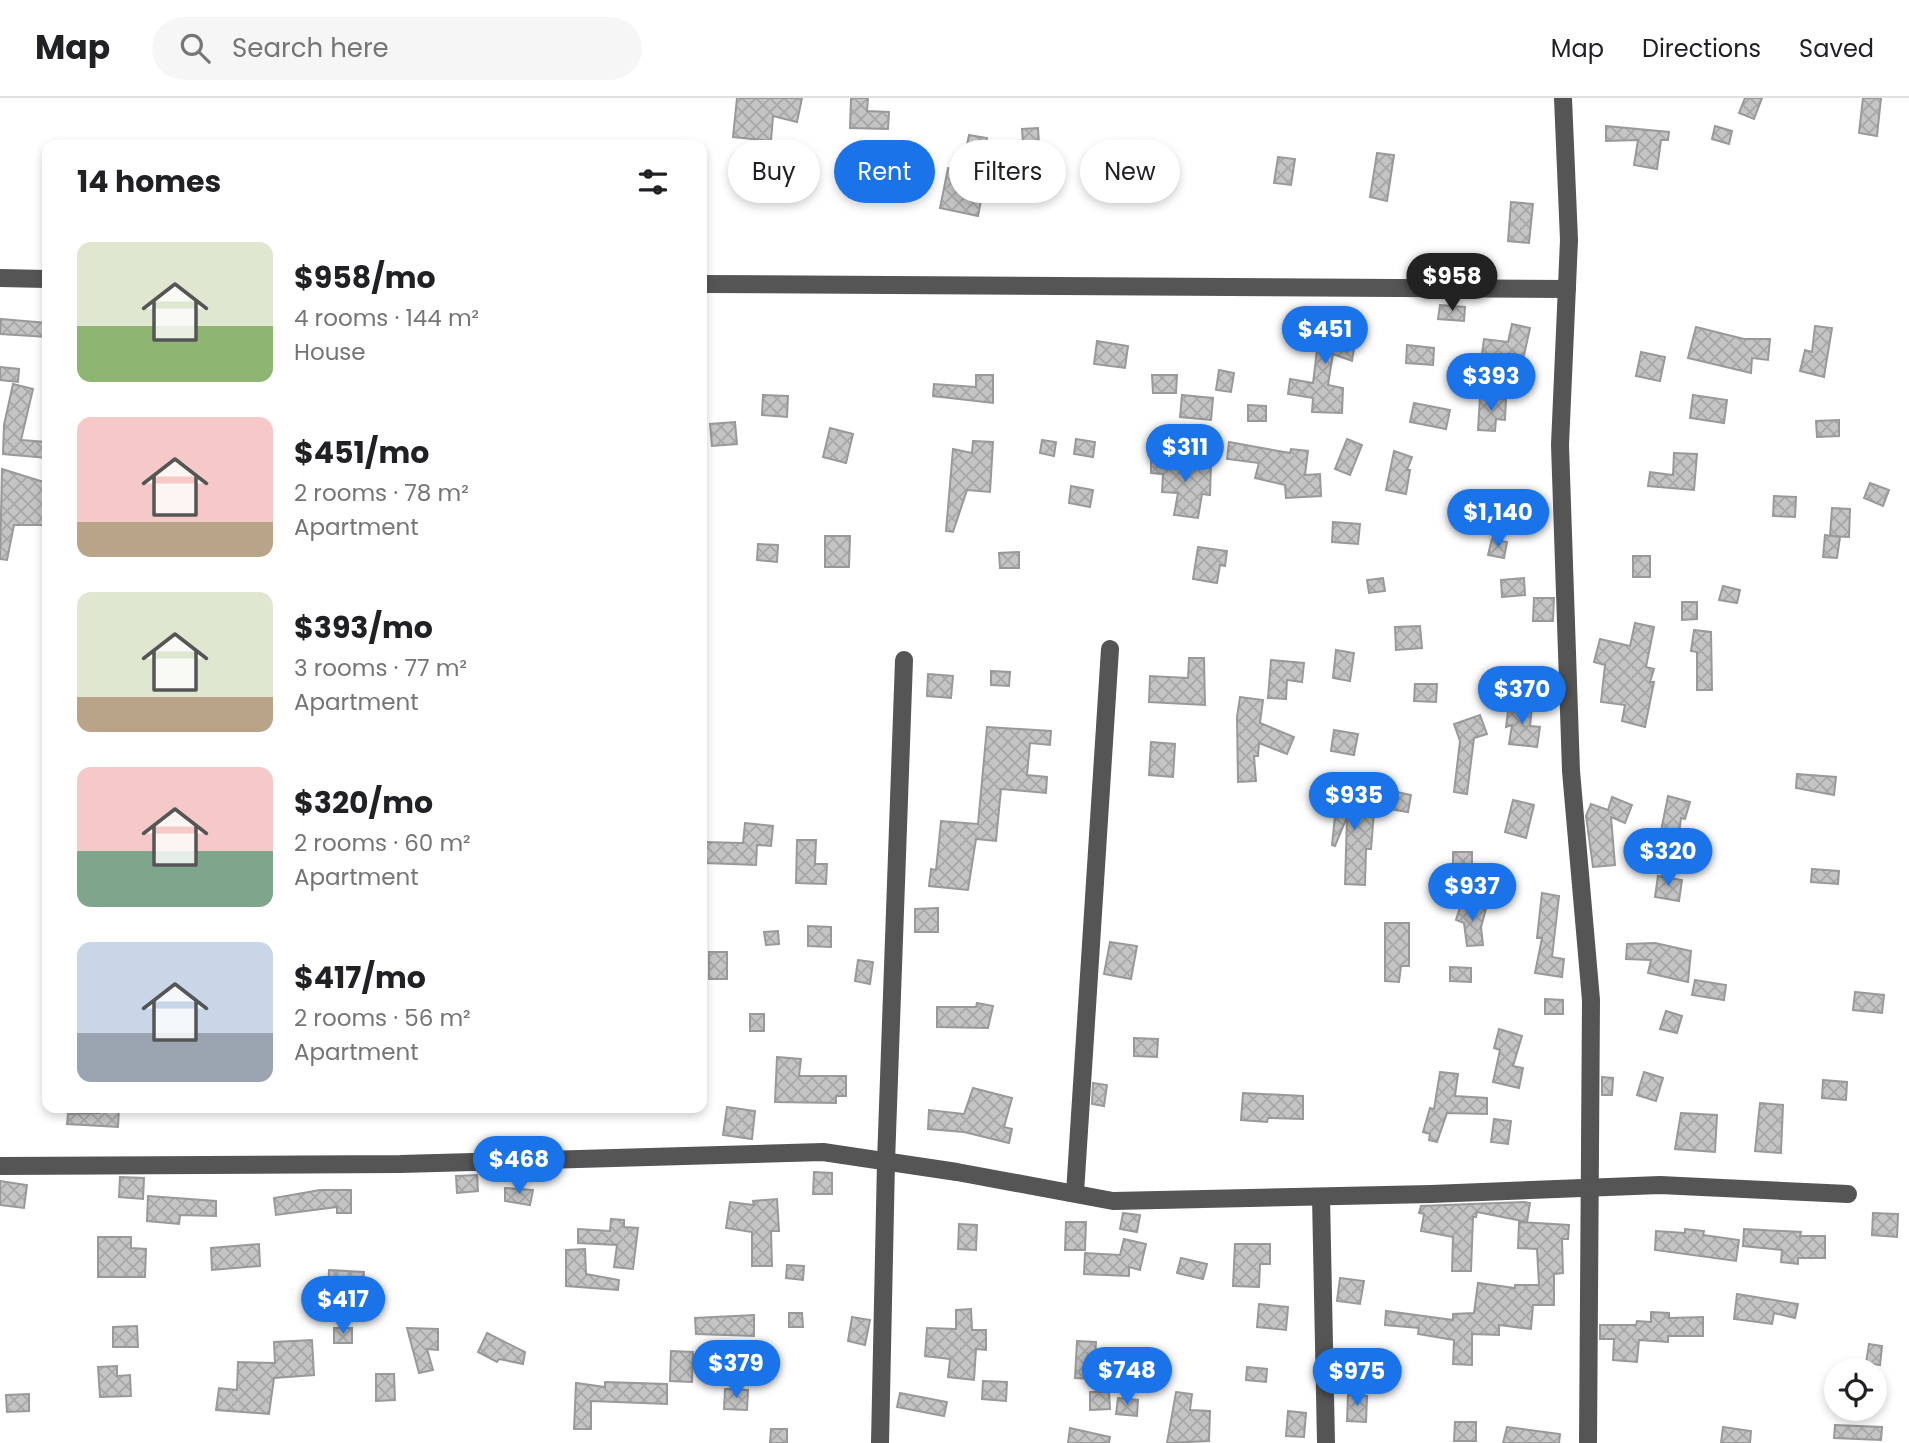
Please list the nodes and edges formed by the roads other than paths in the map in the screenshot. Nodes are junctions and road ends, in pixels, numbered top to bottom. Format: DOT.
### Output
graph roads {
  1 [pos="1563,98"];
  2 [pos="0,278"];
  3 [pos="42,279"];
  4 [pos="707,284"];
  5 [pos="1567,289"];
  6 [pos="1110,649"];
  7 [pos="904,660"];
  8 [pos="886,1161"];
  9 [pos="0,1166"];
  10 [pos="1590,1186"];
  11 [pos="1075,1194"];
  12 [pos="1848,1194"];
  13 [pos="1321,1197"];
  14 [pos="880,1443"];
  15 [pos="1326,1443"];
  16 [pos="1588,1443"];
  1 -- 5 [label="street"];
  2 -- 3 [label="street"];
  4 -- 5 [label="street"];
  5 -- 10 [label="street"];
  6 -- 11 [label="street"];
  7 -- 8 [label="street"];
  8 -- 9 [label="street"];
  8 -- 11 [label="street"];
  8 -- 14 [label="street"];
  10 -- 12 [label="street"];
  10 -- 13 [label="street"];
  10 -- 16 [label="street"];
  11 -- 13 [label="street"];
  13 -- 15 [label="street"];
}
